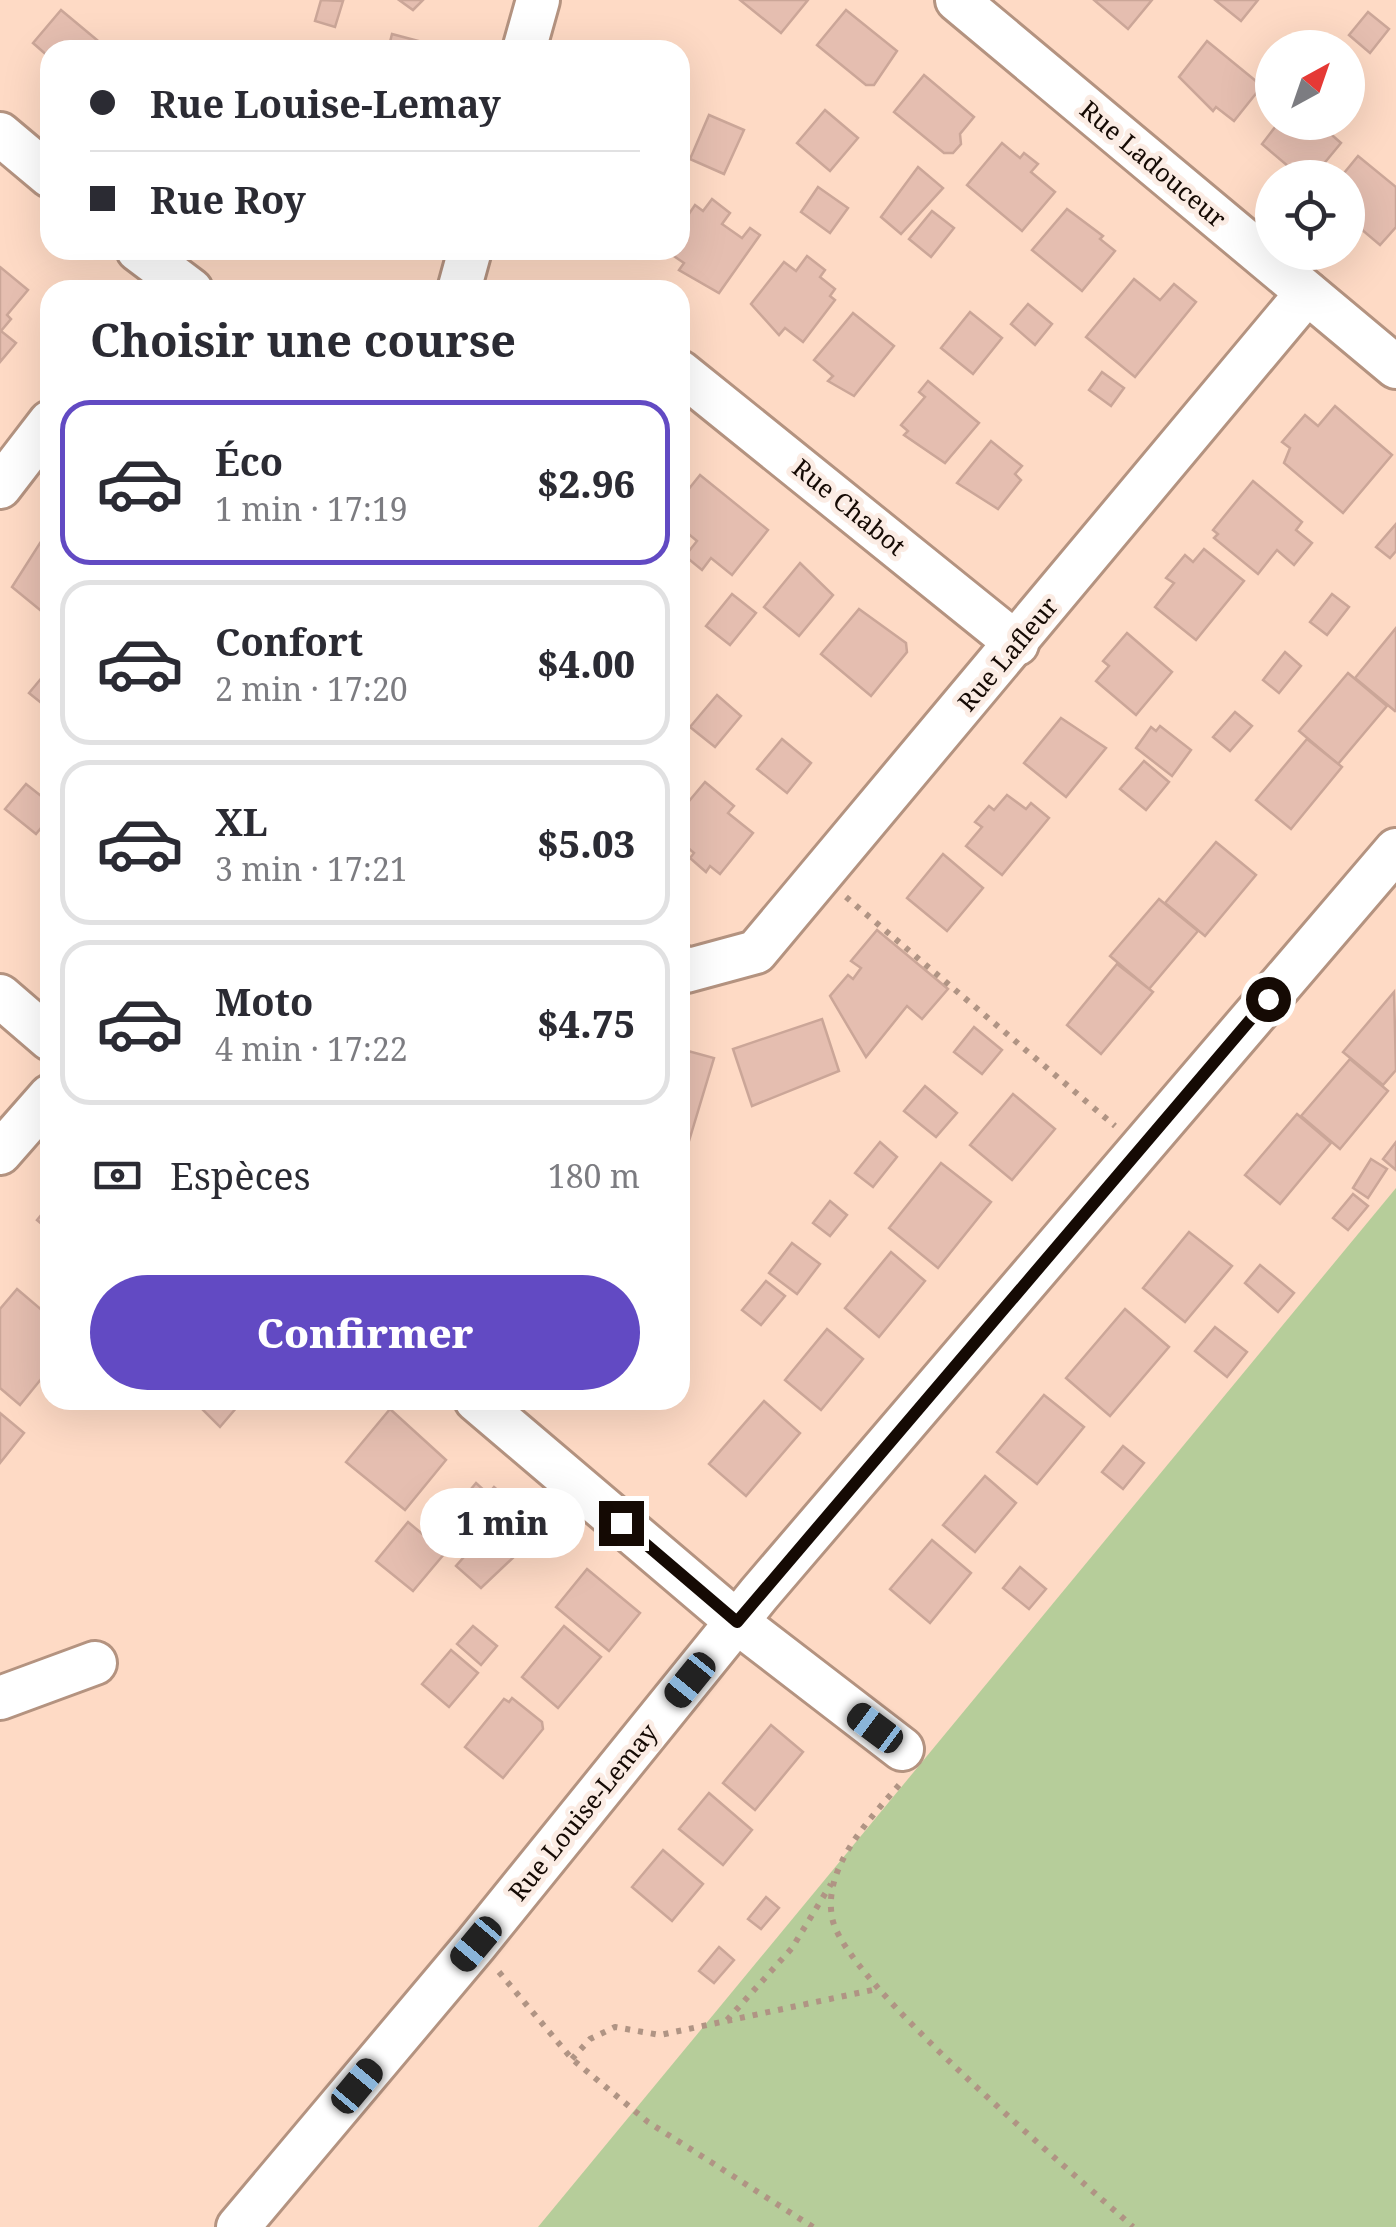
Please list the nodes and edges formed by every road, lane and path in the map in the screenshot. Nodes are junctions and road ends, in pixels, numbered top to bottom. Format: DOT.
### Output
graph roads {
  1 [pos="538,0"];
  2 [pos="957,0"];
  3 [pos="527,40"];
  4 [pos="0,134"];
  5 [pos="40,168"];
  6 [pos="1308,293"];
  7 [pos="1396,367"];
  8 [pos="690,380"];
  9 [pos="40,435"];
  10 [pos="0,487"];
  11 [pos="1017,644"];
  12 [pos="1396,850"];
  13 [pos="819,874"];
  14 [pos="690,970"];
  15 [pos="0,996"];
  16 [pos="40,1030"];
  17 [pos="40,1107"];
  18 [pos="1141,1148"];
  19 [pos="0,1153"];
  20 [pos="488,1410"];
  21 [pos="737,1622"];
  22 [pos="95,1663"];
  23 [pos="0,1698"];
  24 [pos="902,1750"];
  25 [pos="834,1878"];
  26 [pos="476,1944"];
  27 [pos="877,1990"];
  28 [pos="725,2022"];
  29 [pos="572,2059"];
  30 [pos="238,2227"];
  31 [pos="814,2227"];
  32 [pos="1133,2227"];
  1 -- 3 [label="street"];
  2 -- 6 [label="street, Rue Ladouceur"];
  4 -- 5 [label="street"];
  6 -- 7 [label="street, Rue Ladouceur"];
  6 -- 11 [label="street, Rue Lafleur"];
  8 -- 11 [label="street, Rue Chabot"];
  9 -- 10 [label="street"];
  11 -- 13 [label="street, Rue Lafleur"];
  12 -- 18 [label="street, Rue Louise-Lemay"];
  13 -- 14 [label="street, Rue Lafleur"];
  13 -- 18 [label="path"];
  15 -- 16 [label="street"];
  17 -- 19 [label="street"];
  18 -- 21 [label="street, Rue Louise-Lemay"];
  20 -- 21 [label="street"];
  21 -- 24 [label="street"];
  21 -- 26 [label="street, Rue Louise-Lemay"];
  22 -- 23 [label="street"];
  24 -- 25 [label="path"];
  25 -- 27 [label="path"];
  25 -- 28 [label="path"];
  26 -- 29 [label="path"];
  26 -- 30 [label="street, Rue Louise-Lemay"];
  27 -- 28 [label="path"];
  27 -- 32 [label="path"];
  28 -- 29 [label="path"];
  29 -- 31 [label="path"];
}
